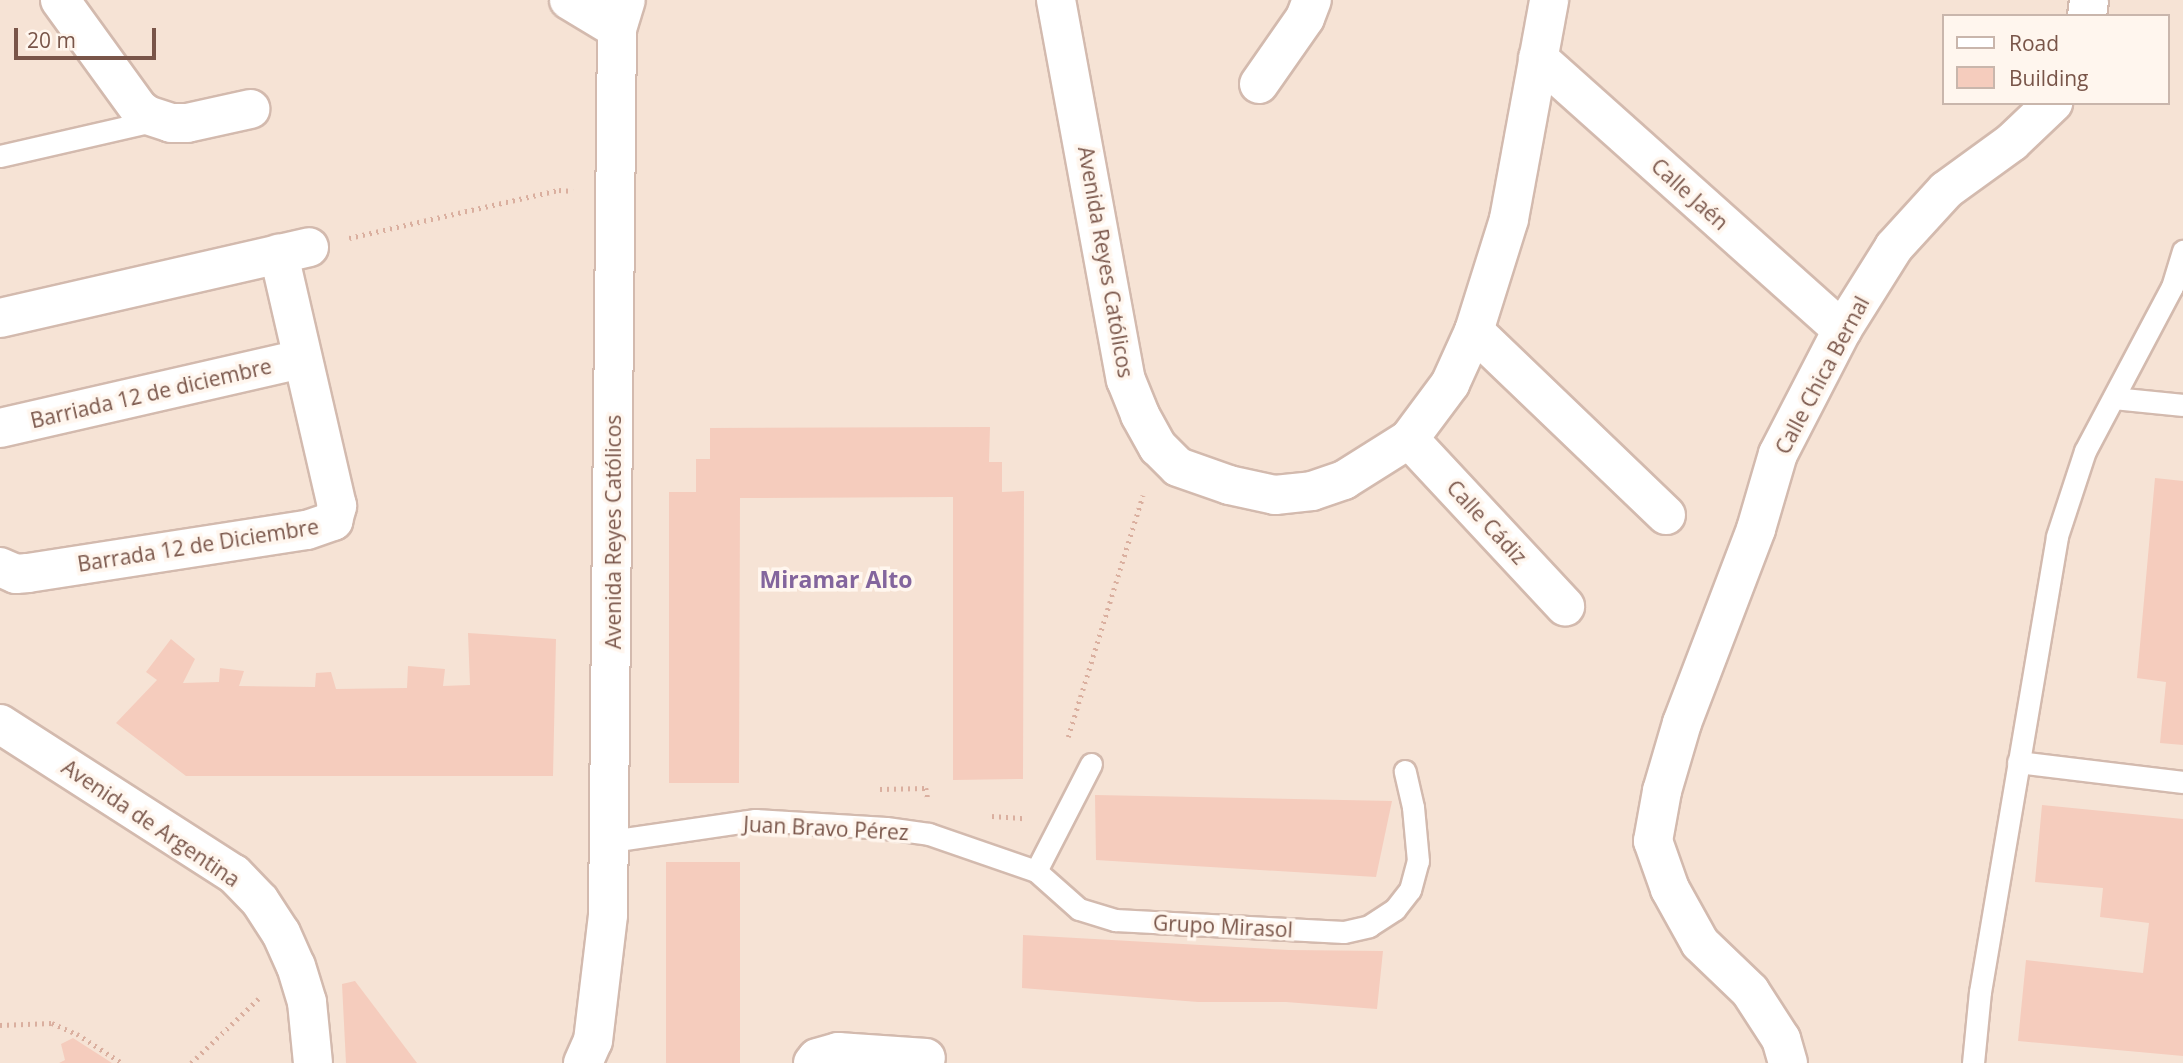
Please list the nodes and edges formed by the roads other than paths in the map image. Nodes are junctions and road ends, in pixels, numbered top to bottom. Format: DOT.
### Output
graph roads {
  1 [pos="60,0"];
  2 [pos="569,0"];
  3 [pos="1056,0"];
  4 [pos="1312,0"];
  5 [pos="1549,0"];
  6 [pos="622,14"];
  7 [pos="1538,58"];
  8 [pos="1259,84"];
  9 [pos="2051,105"];
  10 [pos="250,109"];
  11 [pos="157,120"];
  12 [pos="0,156"];
  13 [pos="2183,251"];
  14 [pos="0,318"];
  15 [pos="1842,330"];
  16 [pos="1474,331"];
  17 [pos="302,359"];
  18 [pos="2113,398"];
  19 [pos="2183,405"];
  20 [pos="0,428"];
  21 [pos="1409,439"];
  22 [pos="1666,515"];
  23 [pos="0,567"];
  24 [pos="1565,606"];
  25 [pos="0,724"];
  26 [pos="2018,762"];
  27 [pos="1091,764"];
  28 [pos="1405,771"];
  29 [pos="2183,782"];
  30 [pos="611,841"];
  31 [pos="1036,871"];
  32 [pos="926,1058"];
  33 [pos="313,1063"];
  34 [pos="583,1063"];
  35 [pos="813,1063"];
  36 [pos="1788,1063"];
  37 [pos="1973,1063"];
  1 -- 11 [label="street"];
  2 -- 6 [label="street"];
  3 -- 21 [label="street, Avenida Reyes Católicos"];
  4 -- 8 [label="street"];
  5 -- 7 [label="street, Avenida Reyes Católicos"];
  6 -- 30 [label="street, Avenida Reyes Católicos"];
  7 -- 15 [label="street, Calle Jaén"];
  7 -- 16 [label="street, Avenida Reyes Católicos"];
  9 -- 15 [label="street, Calle Chica Bernal"];
  10 -- 11 [label="street"];
  11 -- 12 [label="lane"];
  13 -- 18 [label="lane"];
  14 -- 17 [label="street, Barrada 12 de Diciembre"];
  15 -- 36 [label="street, Calle Chica Bernal"];
  16 -- 21 [label="street, Avenida Reyes Católicos"];
  16 -- 22 [label="street"];
  17 -- 20 [label="street, Barriada 12 de diciembre"];
  17 -- 23 [label="street, Barrada 12 de Diciembre"];
  18 -- 19 [label="lane"];
  18 -- 26 [label="lane"];
  21 -- 24 [label="street, Calle Cádiz"];
  25 -- 33 [label="street, Avenida de Argentina"];
  26 -- 29 [label="lane"];
  26 -- 37 [label="lane"];
  27 -- 31 [label="lane"];
  28 -- 31 [label="lane, Grupo Mirasol"];
  30 -- 31 [label="lane, Juan Bravo Pérez"];
  30 -- 34 [label="street, Avenida Reyes Católicos"];
  32 -- 35 [label="street"];
}
